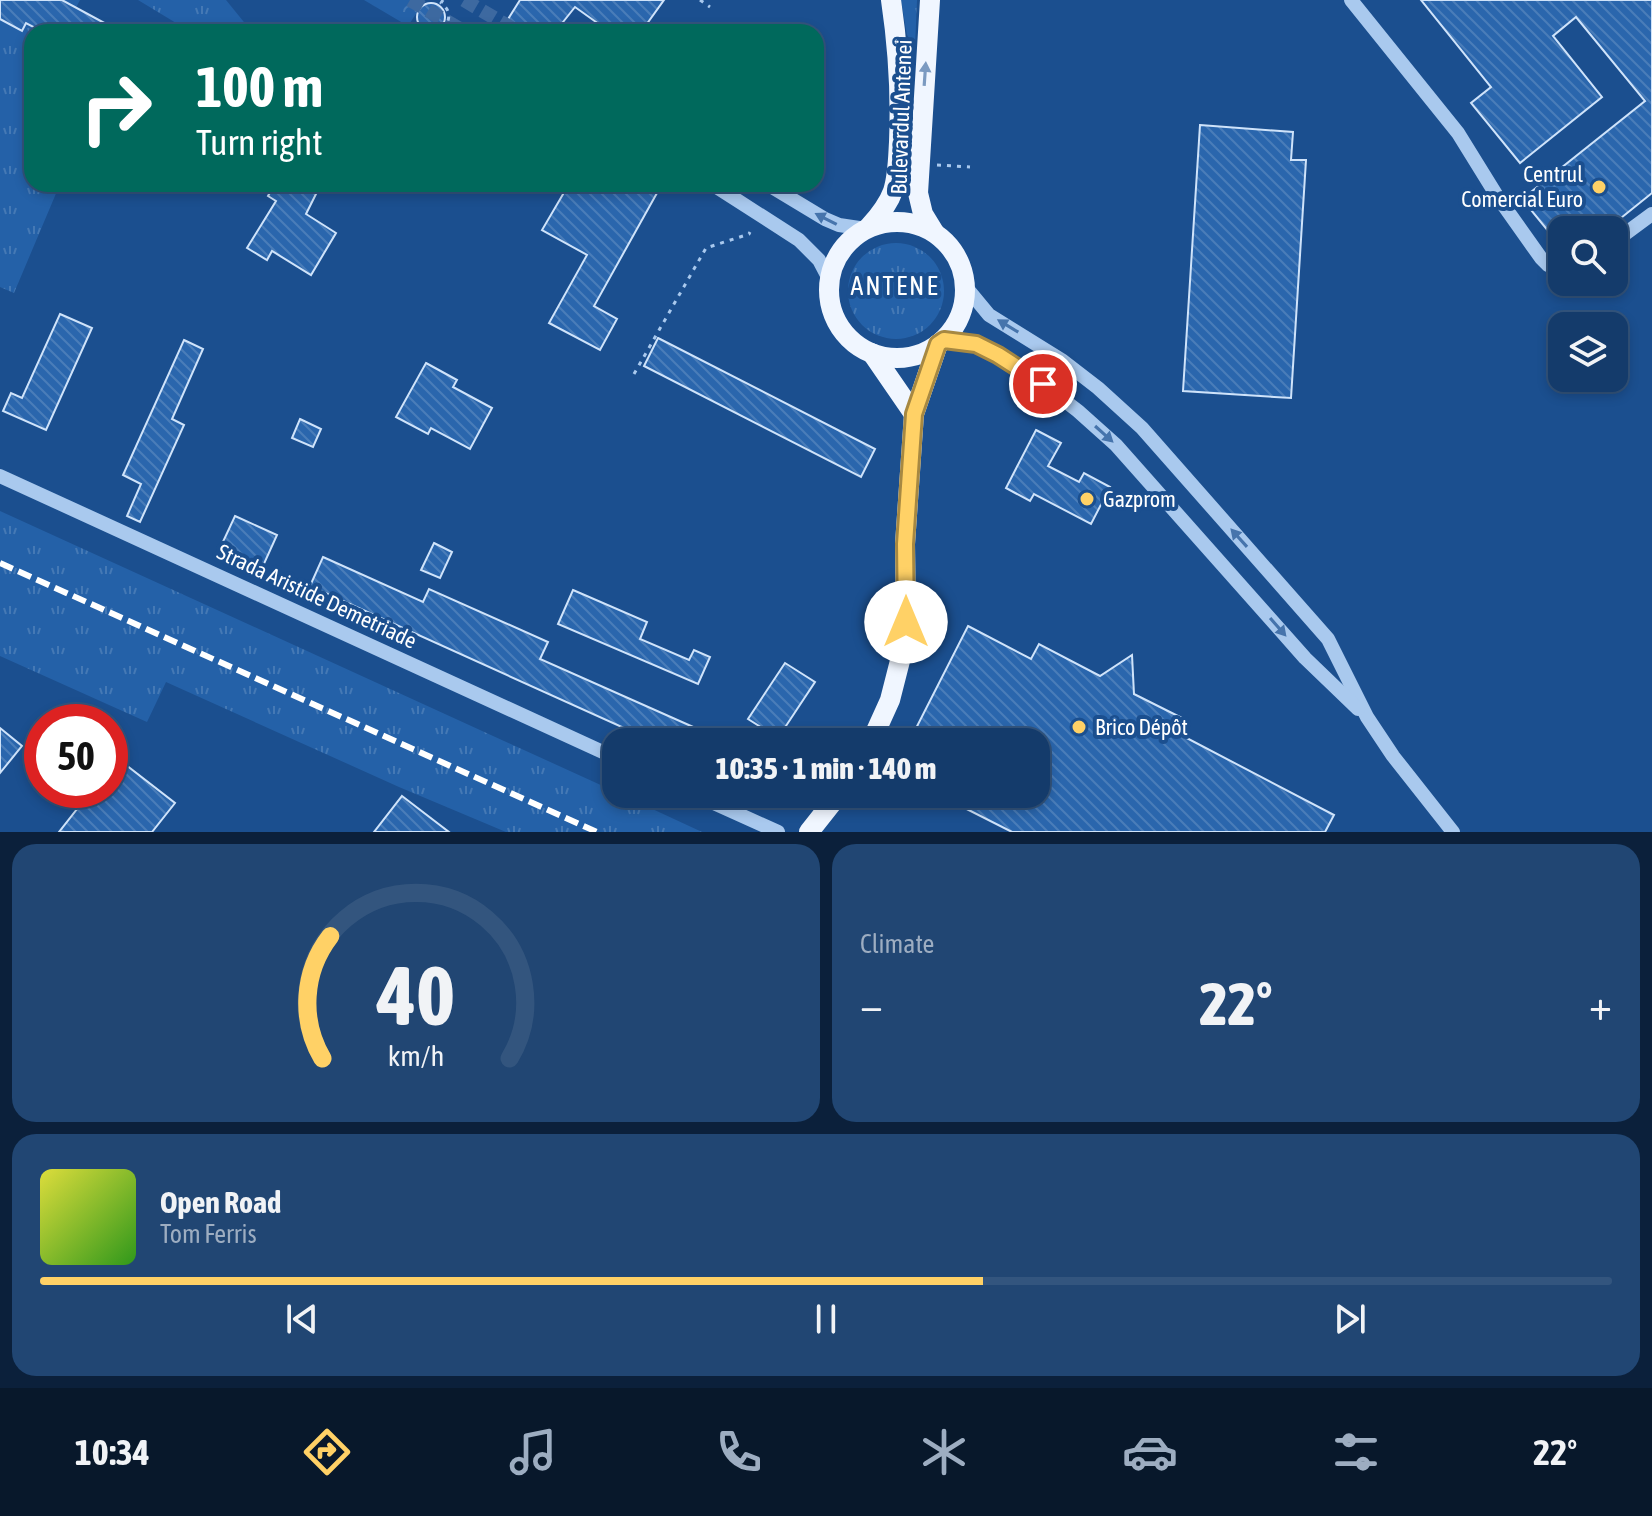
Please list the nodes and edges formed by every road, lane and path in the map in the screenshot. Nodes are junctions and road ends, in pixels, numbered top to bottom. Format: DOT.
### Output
graph roads {
  1 [pos="443,0"];
  2 [pos="700,0"];
  3 [pos="891,0"];
  4 [pos="930,0"];
  5 [pos="1351,0"];
  6 [pos="710,7"];
  7 [pos="446,24"];
  8 [pos="941,165"];
  9 [pos="970,167"];
  10 [pos="724,192"];
  11 [pos="780,192"];
  12 [pos="1652,214"];
  13 [pos="868,228"];
  14 [pos="750,232"];
  15 [pos="934,232"];
  16 [pos="1628,232"];
  17 [pos="1548,265"];
  18 [pos="829,279"];
  19 [pos="965,286"];
  20 [pos="941,342"];
  21 [pos="872,353"];
  22 [pos="634,374"];
  23 [pos="914,414"];
  24 [pos="0,476"];
  25 [pos="1367,717"];
  26 [pos="877,728"];
  27 [pos="602,752"];
  28 [pos="725,808"];
  29 [pos="828,808"];
  30 [pos="778,832"];
  31 [pos="809,832"];
  32 [pos="1453,832"];
  1 -- 7 [label="path"];
  2 -- 6 [label="path"];
  3 -- 13 [label="main road, Bulevardul Antenei"];
  15 -- 4 [label="main road, Bulevardul Antenei, one-way"];
  5 -- 17 [label="street"];
  8 -- 9 [label="path"];
  10 -- 18 [label="street"];
  13 -- 11 [label="street, one-way"];
  12 -- 16 [label="street"];
  13 -- 15 [label="main road"];
  13 -- 18 [label="main road"];
  14 -- 22 [label="path"];
  15 -- 19 [label="main road"];
  18 -- 21 [label="main road"];
  19 -- 20 [label="main road"];
  25 -- 19 [label="street, one-way"];
  20 -- 21 [label="main road"];
  20 -- 23 [label="main road"];
  20 -- 25 [label="street, one-way"];
  21 -- 23 [label="main road"];
  23 -- 26 [label="main road"];
  24 -- 27 [label="street, Strada Aristide Demetriade"];
  25 -- 32 [label="street"];
  28 -- 30 [label="street"];
  29 -- 31 [label="main road"];
}
